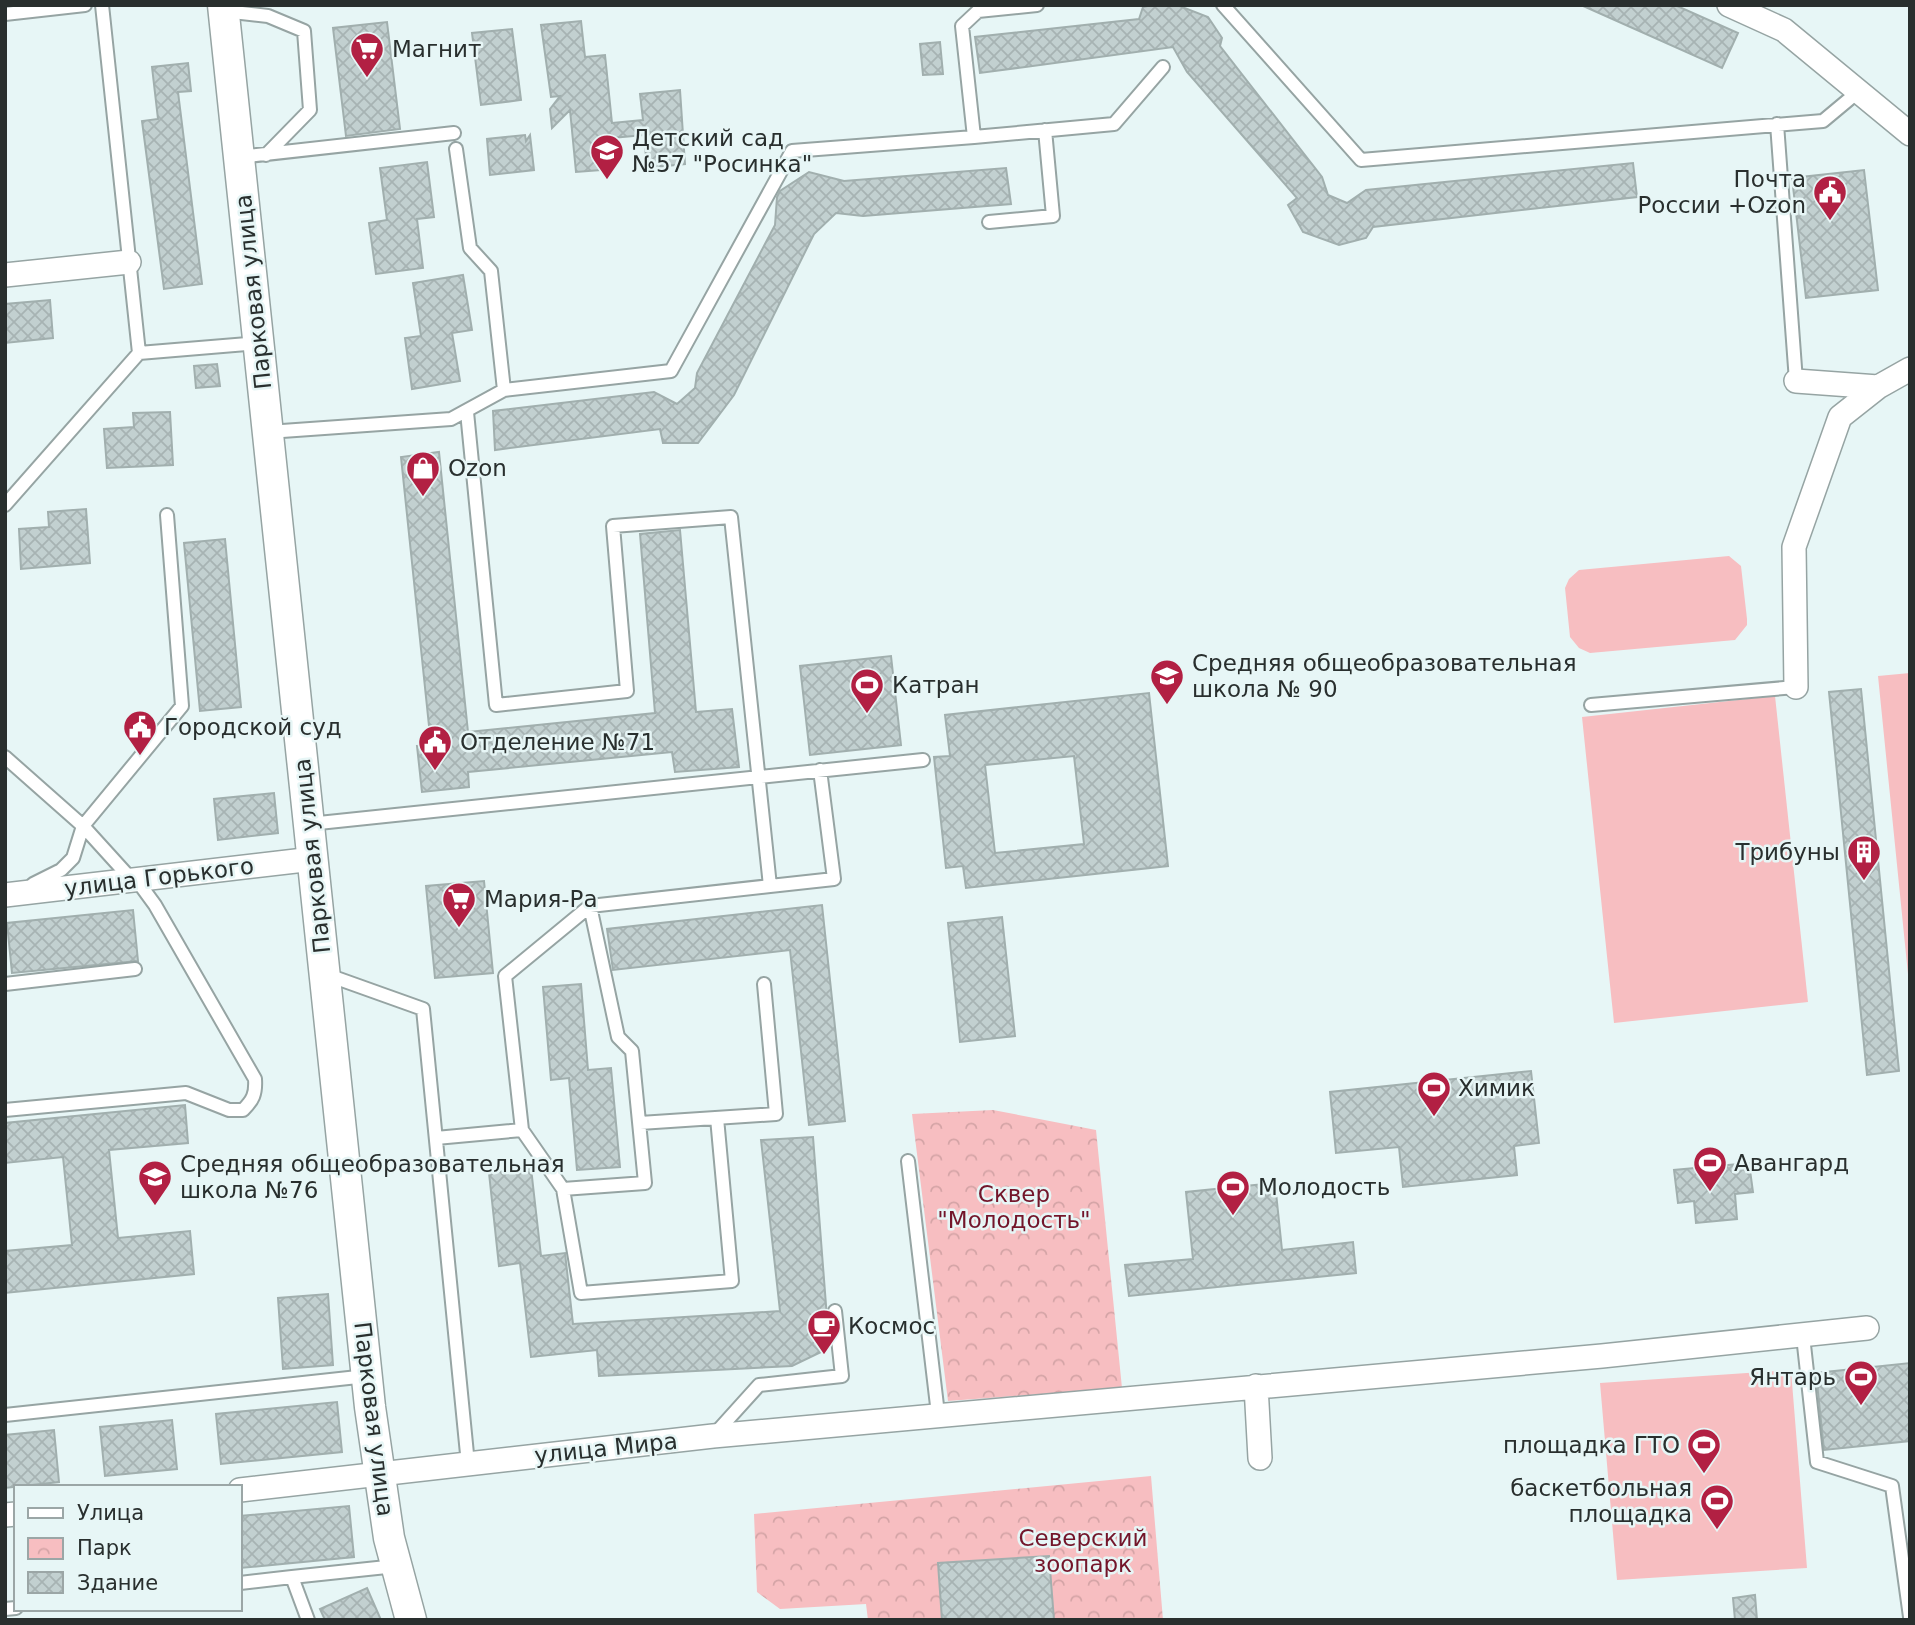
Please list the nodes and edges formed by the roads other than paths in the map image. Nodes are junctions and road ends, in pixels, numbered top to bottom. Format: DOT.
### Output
graph roads {
  1 [pos="85,5"];
  2 [pos="102,5"];
  3 [pos="1037,5"];
  4 [pos="1223,5"];
  5 [pos="1729,5"];
  6 [pos="224,8"];
  7 [pos="5,14"];
  8 [pos="1163,67"];
  9 [pos="1859,91"];
  10 [pos="1777,124"];
  11 [pos="1045,130"];
  12 [pos="454,133"];
  13 [pos="1910,134"];
  14 [pos="974,137"];
  15 [pos="456,149"];
  16 [pos="253,156"];
  17 [pos="989,222"];
  18 [pos="129,262"];
  19 [pos="5,275"];
  20 [pos="259,343"];
  21 [pos="139,353"];
  22 [pos="1910,369"];
  23 [pos="1796,381"];
  24 [pos="1878,387"];
  25 [pos="503,390"];
  26 [pos="467,412"];
  27 [pos="268,432"];
  28 [pos="5,505"];
  29 [pos="167,515"];
  30 [pos="1796,687"];
  31 [pos="1591,705"];
  32 [pos="5,757"];
  33 [pos="923,760"];
  34 [pos="820,770"];
  35 [pos="758,777"];
  36 [pos="309,824"];
  37 [pos="83,826"];
  38 [pos="313,859"];
  39 [pos="134,879"];
  40 [pos="770,886"];
  41 [pos="5,893"];
  42 [pos="590,906"];
  43 [pos="135,969"];
  44 [pos="325,974"];
  45 [pos="5,984"];
  46 [pos="764,984"];
  47 [pos="5,1111"];
  48 [pos="717,1118"];
  49 [pos="640,1123"];
  50 [pos="522,1130"];
  51 [pos="436,1138"];
  52 [pos="908,1161"];
  53 [pos="563,1189"];
  54 [pos="835,1311"];
  55 [pos="1867,1328"];
  56 [pos="1803,1336"];
  57 [pos="367,1376"];
  58 [pos="1256,1386"];
  59 [pos="938,1414"];
  60 [pos="5,1415"];
  61 [pos="713,1436"];
  62 [pos="1260,1458"];
  63 [pos="468,1464"];
  64 [pos="379,1476"];
  65 [pos="242,1490"];
  66 [pos="396,1566"];
  67 [pos="292,1577"];
  68 [pos="242,1583"];
  69 [pos="1910,1617"];
  70 [pos="307,1620"];
  71 [pos="411,1620"];
  1 -- 7 [label="lane"];
  2 -- 18 [label="lane"];
  3 -- 14 [label="lane"];
  4 -- 10 [label="lane"];
  5 -- 9 [label="street"];
  6 -- 16 [label="street, Парковая улица"];
  6 -- 16 [label="lane"];
  8 -- 11 [label="lane"];
  9 -- 10 [label="lane"];
  9 -- 13 [label="street"];
  10 -- 23 [label="lane"];
  11 -- 14 [label="lane"];
  11 -- 17 [label="lane"];
  12 -- 16 [label="lane"];
  14 -- 25 [label="lane"];
  15 -- 25 [label="lane"];
  16 -- 20 [label="street, Парковая улица"];
  18 -- 19 [label="street"];
  18 -- 21 [label="lane"];
  20 -- 21 [label="lane"];
  20 -- 27 [label="street, Парковая улица"];
  21 -- 28 [label="lane"];
  22 -- 24 [label="street"];
  23 -- 24 [label="street"];
  24 -- 30 [label="street"];
  25 -- 26 [label="lane"];
  26 -- 27 [label="lane"];
  26 -- 35 [label="lane"];
  27 -- 36 [label="street, Парковая улица"];
  29 -- 37 [label="lane"];
  30 -- 31 [label="lane"];
  32 -- 37 [label="lane"];
  33 -- 34 [label="lane"];
  34 -- 35 [label="lane"];
  34 -- 40 [label="lane"];
  35 -- 36 [label="lane"];
  35 -- 40 [label="lane"];
  36 -- 38 [label="street, Парковая улица"];
  37 -- 39 [label="lane"];
  37 -- 41 [label="lane"];
  38 -- 39 [label="street, улица Горького"];
  38 -- 44 [label="street, Парковая улица"];
  39 -- 41 [label="street, улица Горького"];
  39 -- 47 [label="lane"];
  40 -- 42 [label="lane"];
  42 -- 49 [label="lane"];
  42 -- 50 [label="lane"];
  43 -- 45 [label="lane"];
  44 -- 51 [label="lane"];
  44 -- 57 [label="street, Парковая улица"];
  46 -- 48 [label="lane"];
  48 -- 49 [label="lane"];
  48 -- 53 [label="lane"];
  49 -- 53 [label="lane"];
  50 -- 51 [label="lane"];
  50 -- 53 [label="lane"];
  51 -- 63 [label="lane"];
  52 -- 59 [label="lane"];
  54 -- 61 [label="lane"];
  55 -- 56 [label="street, улица Мира"];
  56 -- 58 [label="street, улица Мира"];
  56 -- 69 [label="lane"];
  57 -- 60 [label="lane"];
  57 -- 64 [label="street, Парковая улица"];
  58 -- 59 [label="street, улица Мира"];
  58 -- 62 [label="street"];
  59 -- 61 [label="street, улица Мира"];
  61 -- 63 [label="street, улица Мира"];
  63 -- 64 [label="street, улица Мира"];
  64 -- 65 [label="street, улица Мира"];
  64 -- 66 [label="street, Парковая улица"];
  66 -- 67 [label="lane"];
  66 -- 71 [label="street, Парковая улица"];
  67 -- 68 [label="lane"];
  67 -- 70 [label="lane"];
}
